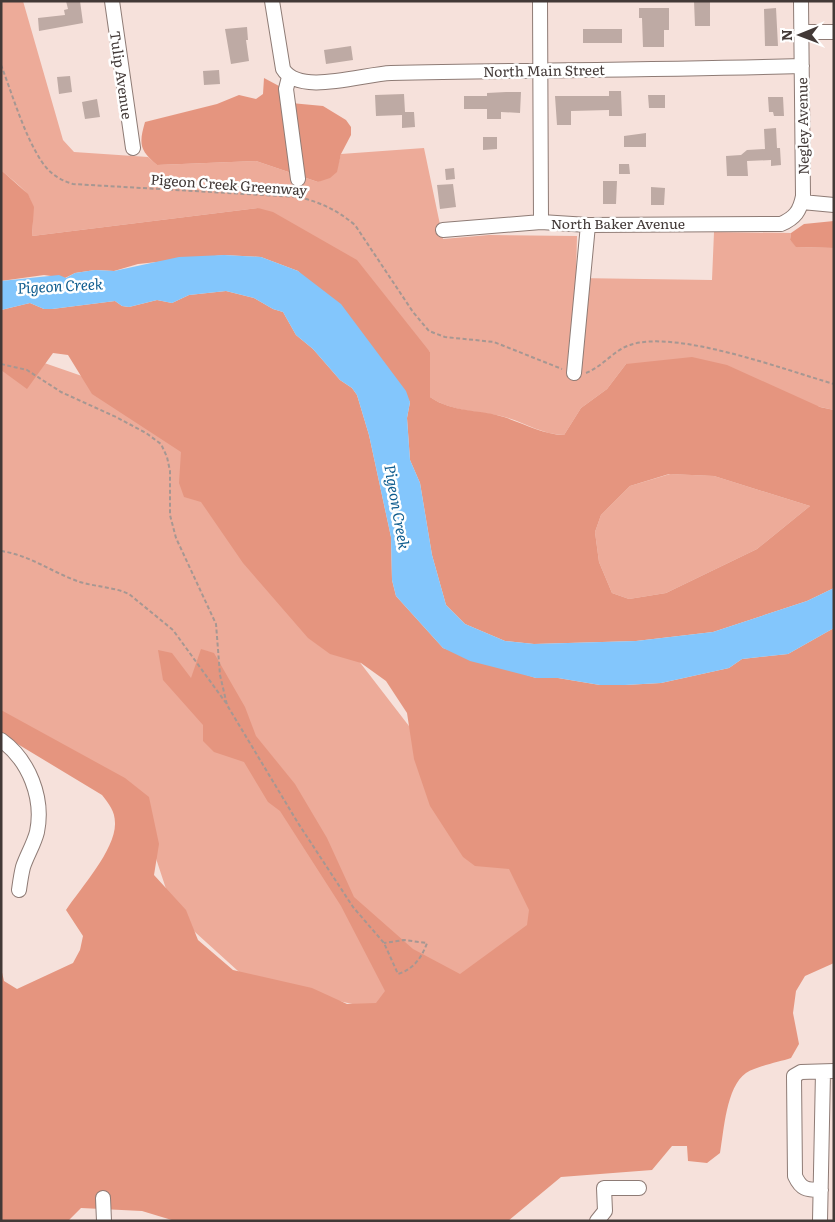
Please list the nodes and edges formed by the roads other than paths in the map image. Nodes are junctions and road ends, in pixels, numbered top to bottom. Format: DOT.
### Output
graph roads {
  1 [pos="112,1"];
  2 [pos="272,1"];
  3 [pos="540,1"];
  4 [pos="801,1"];
  5 [pos="801,32"];
  6 [pos="834,32"];
  7 [pos="802,66"];
  8 [pos="539,70"];
  9 [pos="289,77"];
  10 [pos="133,148"];
  11 [pos="298,179"];
  12 [pos="802,202"];
  13 [pos="834,205"];
  14 [pos="793,218"];
  15 [pos="541,222"];
  16 [pos="588,226"];
  17 [pos="443,230"];
  18 [pos="574,373"];
  19 [pos="1,740"];
  20 [pos="18,890"];
  21 [pos="828,1071"];
  22 [pos="828,1105"];
  23 [pos="639,1188"];
  24 [pos="821,1190"];
  25 [pos="104,1198"];
  26 [pos="104,1221"];
  27 [pos="597,1221"];
  28 [pos="820,1221"];
  1 -- 10 [label="street, Tulip Avenue"];
  2 -- 9 [label="street"];
  3 -- 8 [label="street"];
  4 -- 5 [label="street, Negley Avenue"];
  5 -- 6 [label="street"];
  5 -- 7 [label="street, Negley Avenue"];
  7 -- 8 [label="street, North Main Street"];
  7 -- 12 [label="street, Negley Avenue"];
  8 -- 9 [label="street, North Main Street"];
  8 -- 15 [label="street"];
  9 -- 11 [label="street"];
  12 -- 13 [label="street"];
  12 -- 14 [label="street, Negley Avenue"];
  14 -- 16 [label="street, North Baker Avenue"];
  15 -- 16 [label="street, North Baker Avenue"];
  15 -- 17 [label="street, North Baker Avenue"];
  16 -- 18 [label="street"];
  19 -- 20 [label="street"];
  21 -- 22 [label="street"];
  21 -- 24 [label="street"];
  22 -- 24 [label="street"];
  23 -- 27 [label="street"];
  24 -- 28 [label="street"];
  25 -- 26 [label="street"];
}
